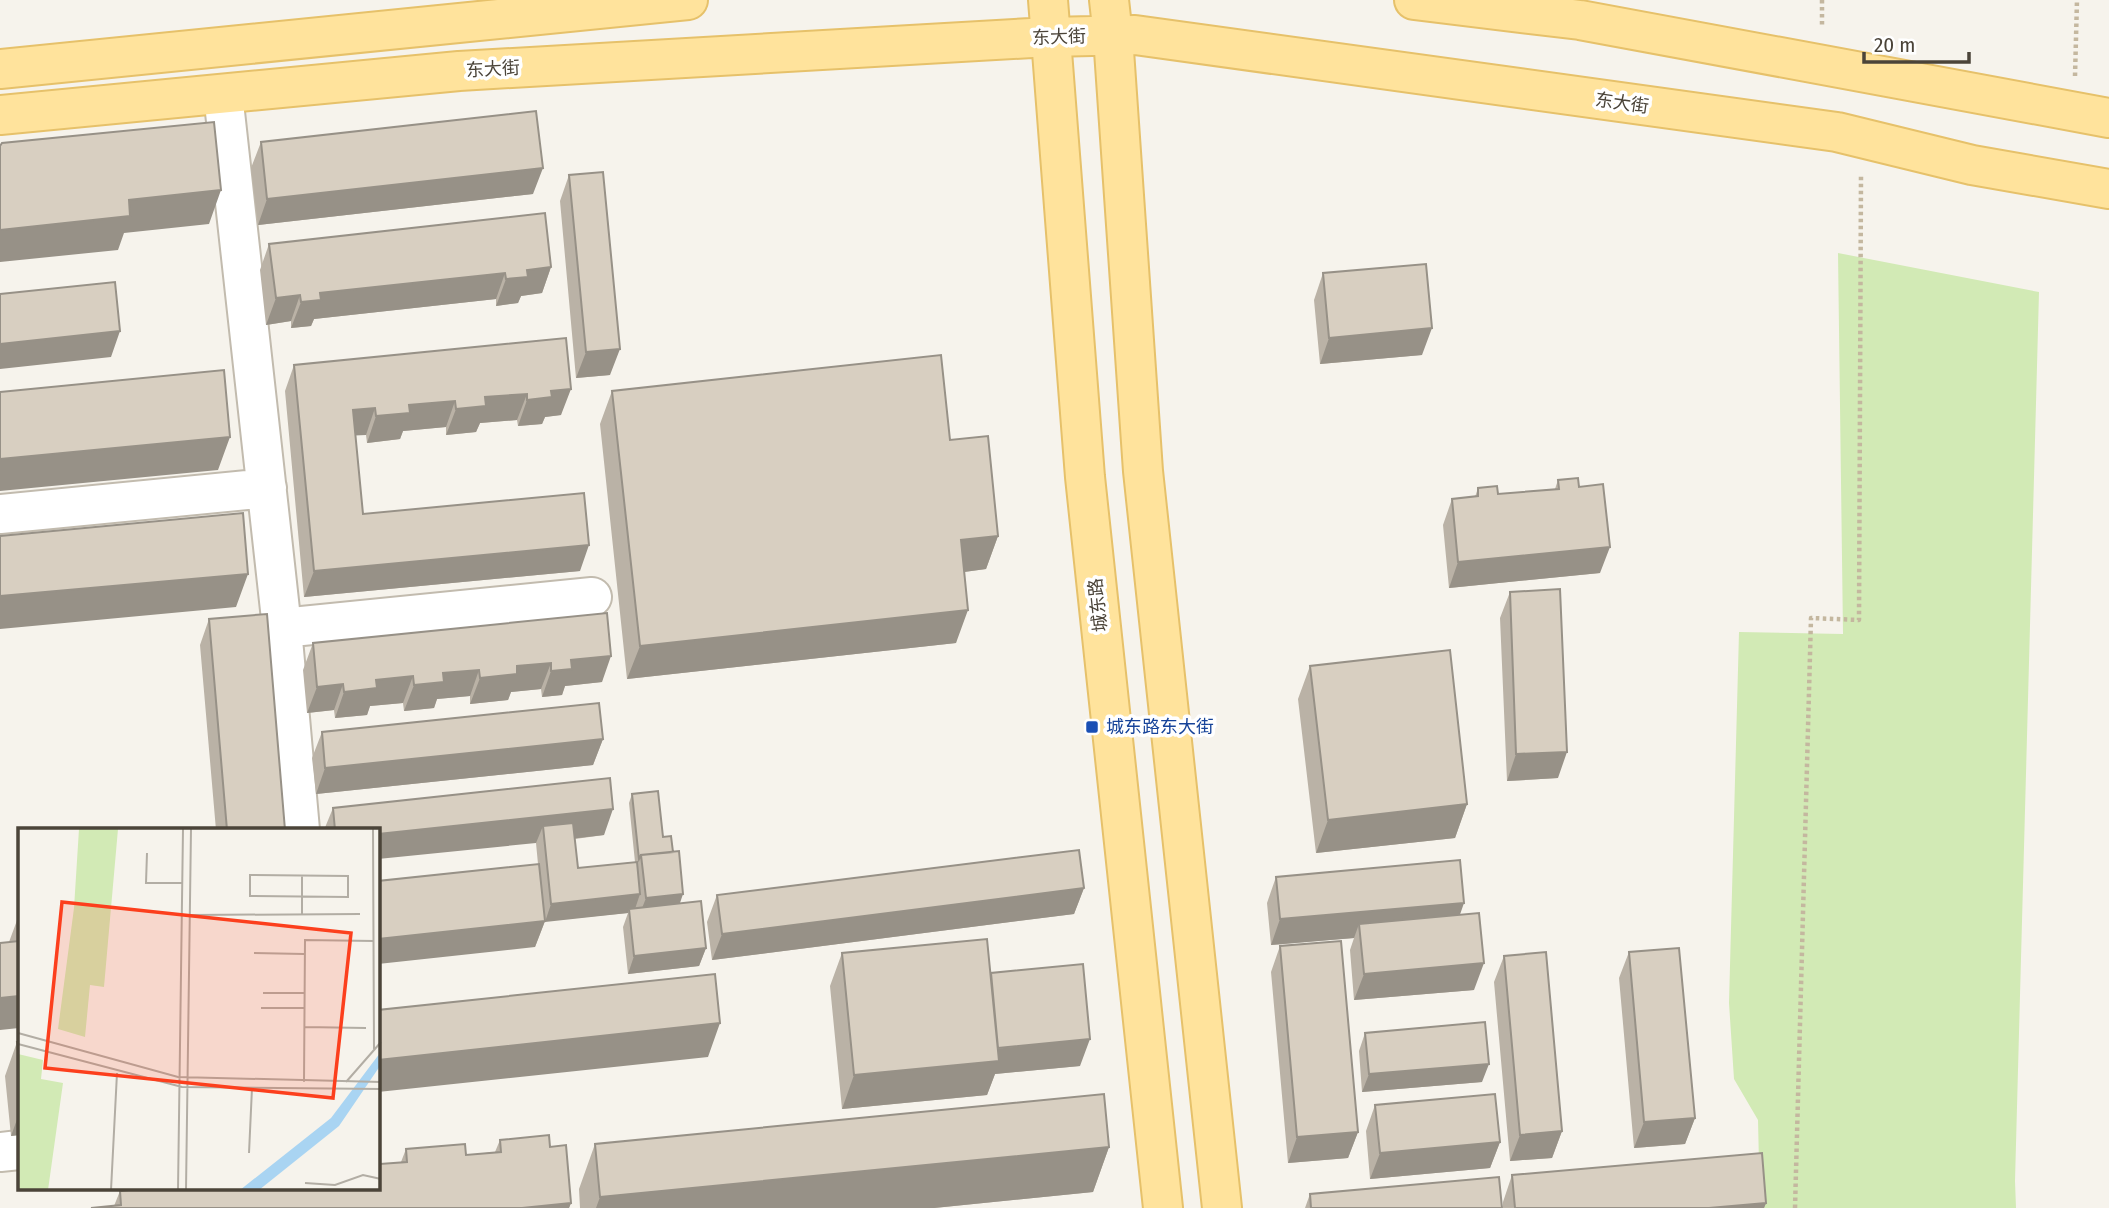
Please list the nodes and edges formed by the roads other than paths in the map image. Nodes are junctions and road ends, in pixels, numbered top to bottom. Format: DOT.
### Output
graph roads {
  1 [pos="688,0"];
  2 [pos="1048,0"];
  3 [pos="1414,0"];
  4 [pos="590,5"];
  5 [pos="1580,10"];
  6 [pos="1111,18"];
  7 [pos="1049,37"];
  8 [pos="0,69"];
  9 [pos="223,94"];
  10 [pos="0,115"];
  11 [pos="2092,115"];
  12 [pos="2109,189"];
  13 [pos="267,488"];
  14 [pos="0,514"];
  15 [pos="593,597"];
  16 [pos="282,628"];
  17 [pos="332,733"];
  18 [pos="292,737"];
  19 [pos="300,828"];
  20 [pos="18,1150"];
  21 [pos="0,1152"];
  22 [pos="1163,1208"];
  23 [pos="1222,1208"];
  1 -- 4 [label="main road"];
  2 -- 7 [label="main road, 城东路"];
  3 -- 5 [label="main road"];
  4 -- 8 [label="main road"];
  5 -- 11 [label="main road"];
  6 -- 7 [label="main road, 东大街"];
  6 -- 12 [label="main road, 东大街"];
  6 -- 23 [label="main road"];
  7 -- 9 [label="main road, 东大街"];
  7 -- 22 [label="main road, 城东路"];
  9 -- 10 [label="main road, 东大街"];
  9 -- 13 [label="lane"];
  13 -- 14 [label="lane"];
  13 -- 16 [label="lane"];
  15 -- 16 [label="lane"];
  16 -- 18 [label="lane"];
  17 -- 18 [label="lane"];
  18 -- 19 [label="lane"];
  20 -- 21 [label="lane"];
}
